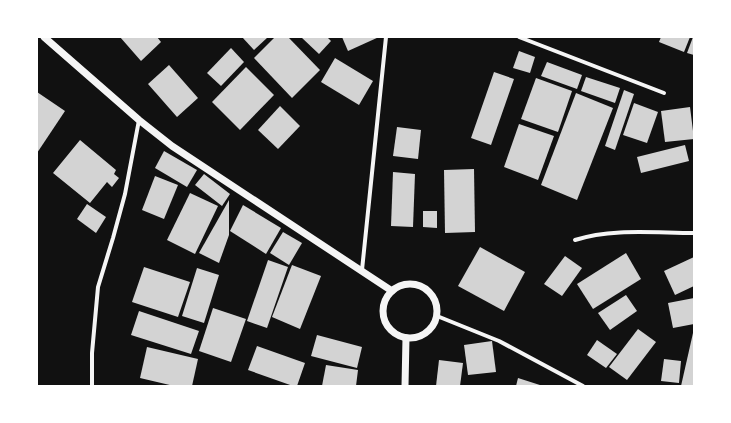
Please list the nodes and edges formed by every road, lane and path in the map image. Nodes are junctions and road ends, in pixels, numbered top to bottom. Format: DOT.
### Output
graph roads {
  1 [pos="44,37"];
  2 [pos="386,37"];
  3 [pos="519,37"];
  4 [pos="664,93"];
  5 [pos="139,120"];
  6 [pos="694,233"];
  7 [pos="575,240"];
  8 [pos="362,270"];
  9 [pos="392,291"];
  10 [pos="437,316"];
  11 [pos="406,338"];
  12 [pos="92,386"];
  13 [pos="405,386"];
  14 [pos="583,386"];
  1 -- 5 [label="street"];
  2 -- 8 [label="street"];
  3 -- 4 [label="street"];
  5 -- 8 [label="street"];
  5 -- 12 [label="street"];
  6 -- 7 [label="street"];
  8 -- 9 [label="street"];
  9 -- 10 [label="street"];
  9 -- 11 [label="street"];
  10 -- 11 [label="street"];
  10 -- 14 [label="street"];
  11 -- 13 [label="street"];
}
